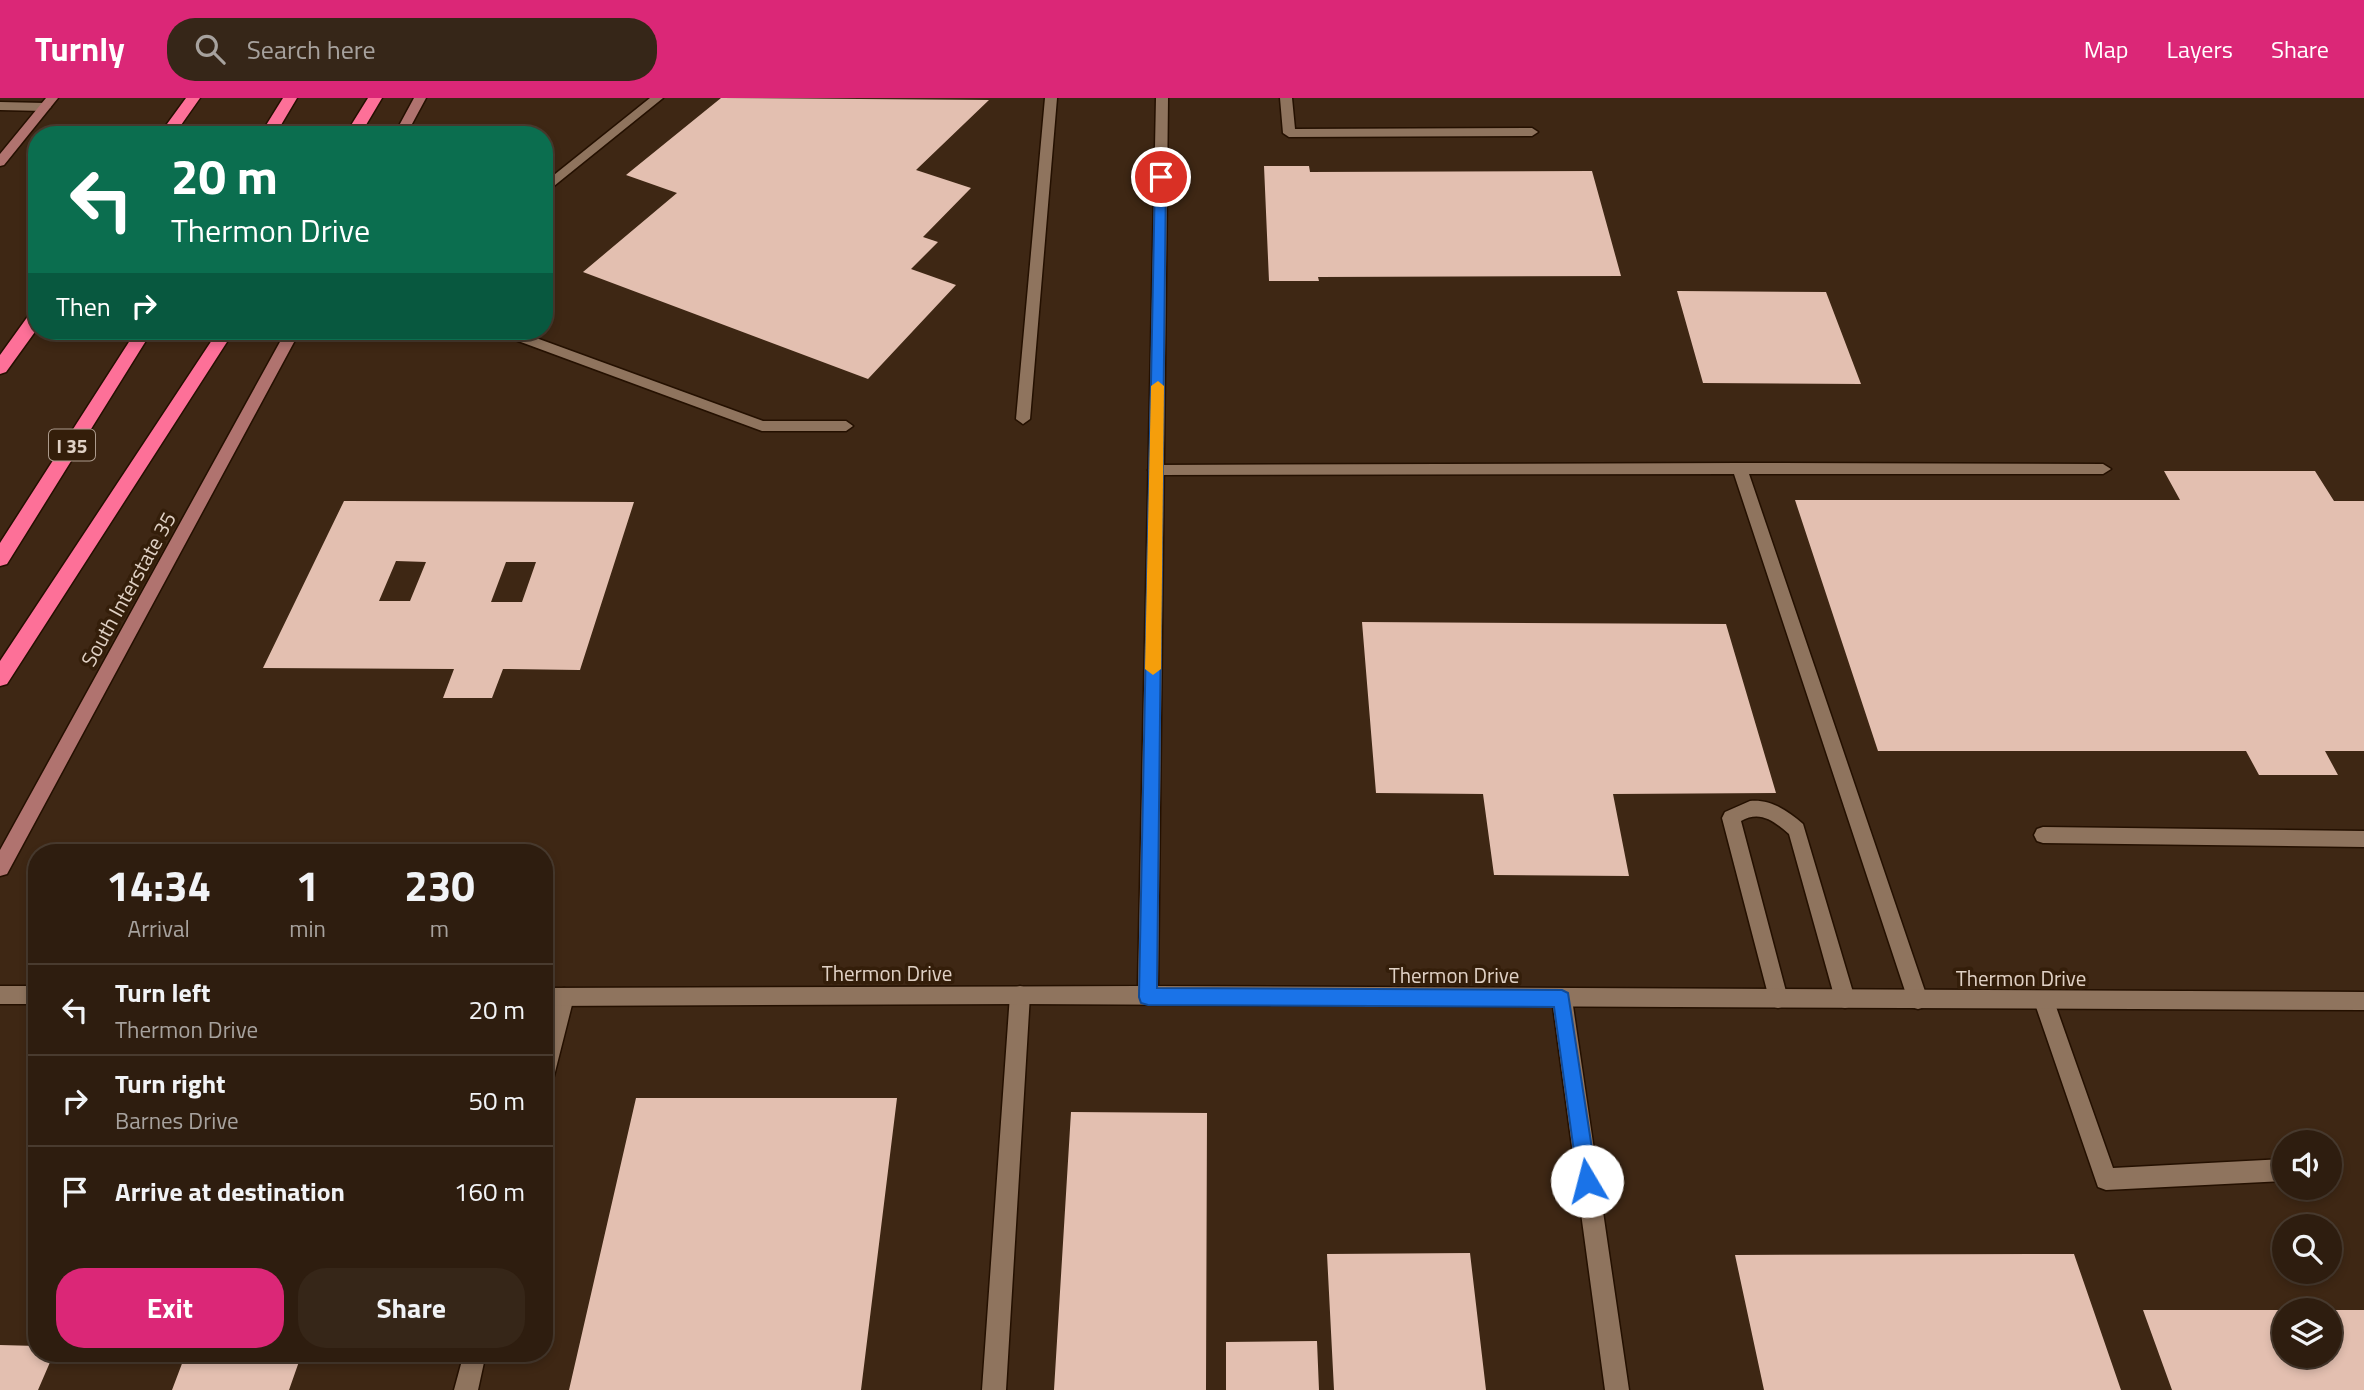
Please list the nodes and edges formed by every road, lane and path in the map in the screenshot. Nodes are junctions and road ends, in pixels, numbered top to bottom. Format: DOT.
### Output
graph roads {
  1 [pos="193,98"];
  2 [pos="290,98"];
  3 [pos="375,98"];
  4 [pos="420,98"];
  5 [pos="657,98"];
  6 [pos="1051,98"];
  7 [pos="1162,98"];
  8 [pos="1286,98"];
  9 [pos="49,102"];
  10 [pos="0,106"];
  11 [pos="29,126"];
  12 [pos="173,126"];
  13 [pos="273,126"];
  14 [pos="358,126"];
  15 [pos="405,126"];
  16 [pos="28,128"];
  17 [pos="1532,132"];
  18 [pos="0,162"];
  19 [pos="553,183"];
  20 [pos="28,329"];
  21 [pos="138,340"];
  22 [pos="220,340"];
  23 [pos="288,340"];
  24 [pos="528,340"];
  25 [pos="0,368"];
  26 [pos="1023,419"];
  27 [pos="846,426"];
  28 [pos="1740,468"];
  29 [pos="2103,468"];
  30 [pos="1156,470"];
  31 [pos="0,559"];
  32 [pos="0,678"];
  33 [pos="2043,835"];
  34 [pos="2364,839"];
  35 [pos="0,868"];
  36 [pos="0,995"];
  37 [pos="28,995"];
  38 [pos="1020,995"];
  39 [pos="554,997"];
  40 [pos="1148,997"];
  41 [pos="1562,999"];
  42 [pos="1778,999"];
  43 [pos="1845,999"];
  44 [pos="1918,1000"];
  45 [pos="2044,1001"];
  46 [pos="2364,1001"];
  47 [pos="2272,1171"];
  48 [pos="473,1362"];
  49 [pos="466,1390"];
  50 [pos="994,1390"];
  51 [pos="1617,1390"];
  1 -- 12 [label="highway"];
  2 -- 13 [label="highway"];
  3 -- 14 [label="highway"];
  4 -- 15 [label="main road"];
  5 -- 19 [label="street"];
  6 -- 26 [label="street"];
  7 -- 30 [label="street"];
  8 -- 17 [label="street"];
  9 -- 10 [label="street"];
  9 -- 11 [label="main road"];
  16 -- 18 [label="main road"];
  20 -- 25 [label="highway"];
  21 -- 31 [label="highway, I 35"];
  22 -- 32 [label="highway"];
  23 -- 35 [label="main road, South Interstate 35"];
  24 -- 27 [label="street"];
  28 -- 29 [label="street"];
  28 -- 30 [label="street"];
  28 -- 44 [label="street"];
  30 -- 40 [label="street"];
  33 -- 34 [label="street"];
  36 -- 37 [label="street"];
  38 -- 39 [label="street, Thermon Drive"];
  38 -- 40 [label="street, Thermon Drive"];
  38 -- 50 [label="street"];
  40 -- 41 [label="street, Thermon Drive"];
  41 -- 42 [label="street, Thermon Drive"];
  41 -- 51 [label="street"];
  42 -- 43 [label="street, Thermon Drive"];
  42 -- 43 [label="street"];
  43 -- 44 [label="street, Thermon Drive"];
  44 -- 45 [label="street, Thermon Drive"];
  45 -- 46 [label="street, Thermon Drive"];
  45 -- 47 [label="street"];
  48 -- 49 [label="street"];
}
